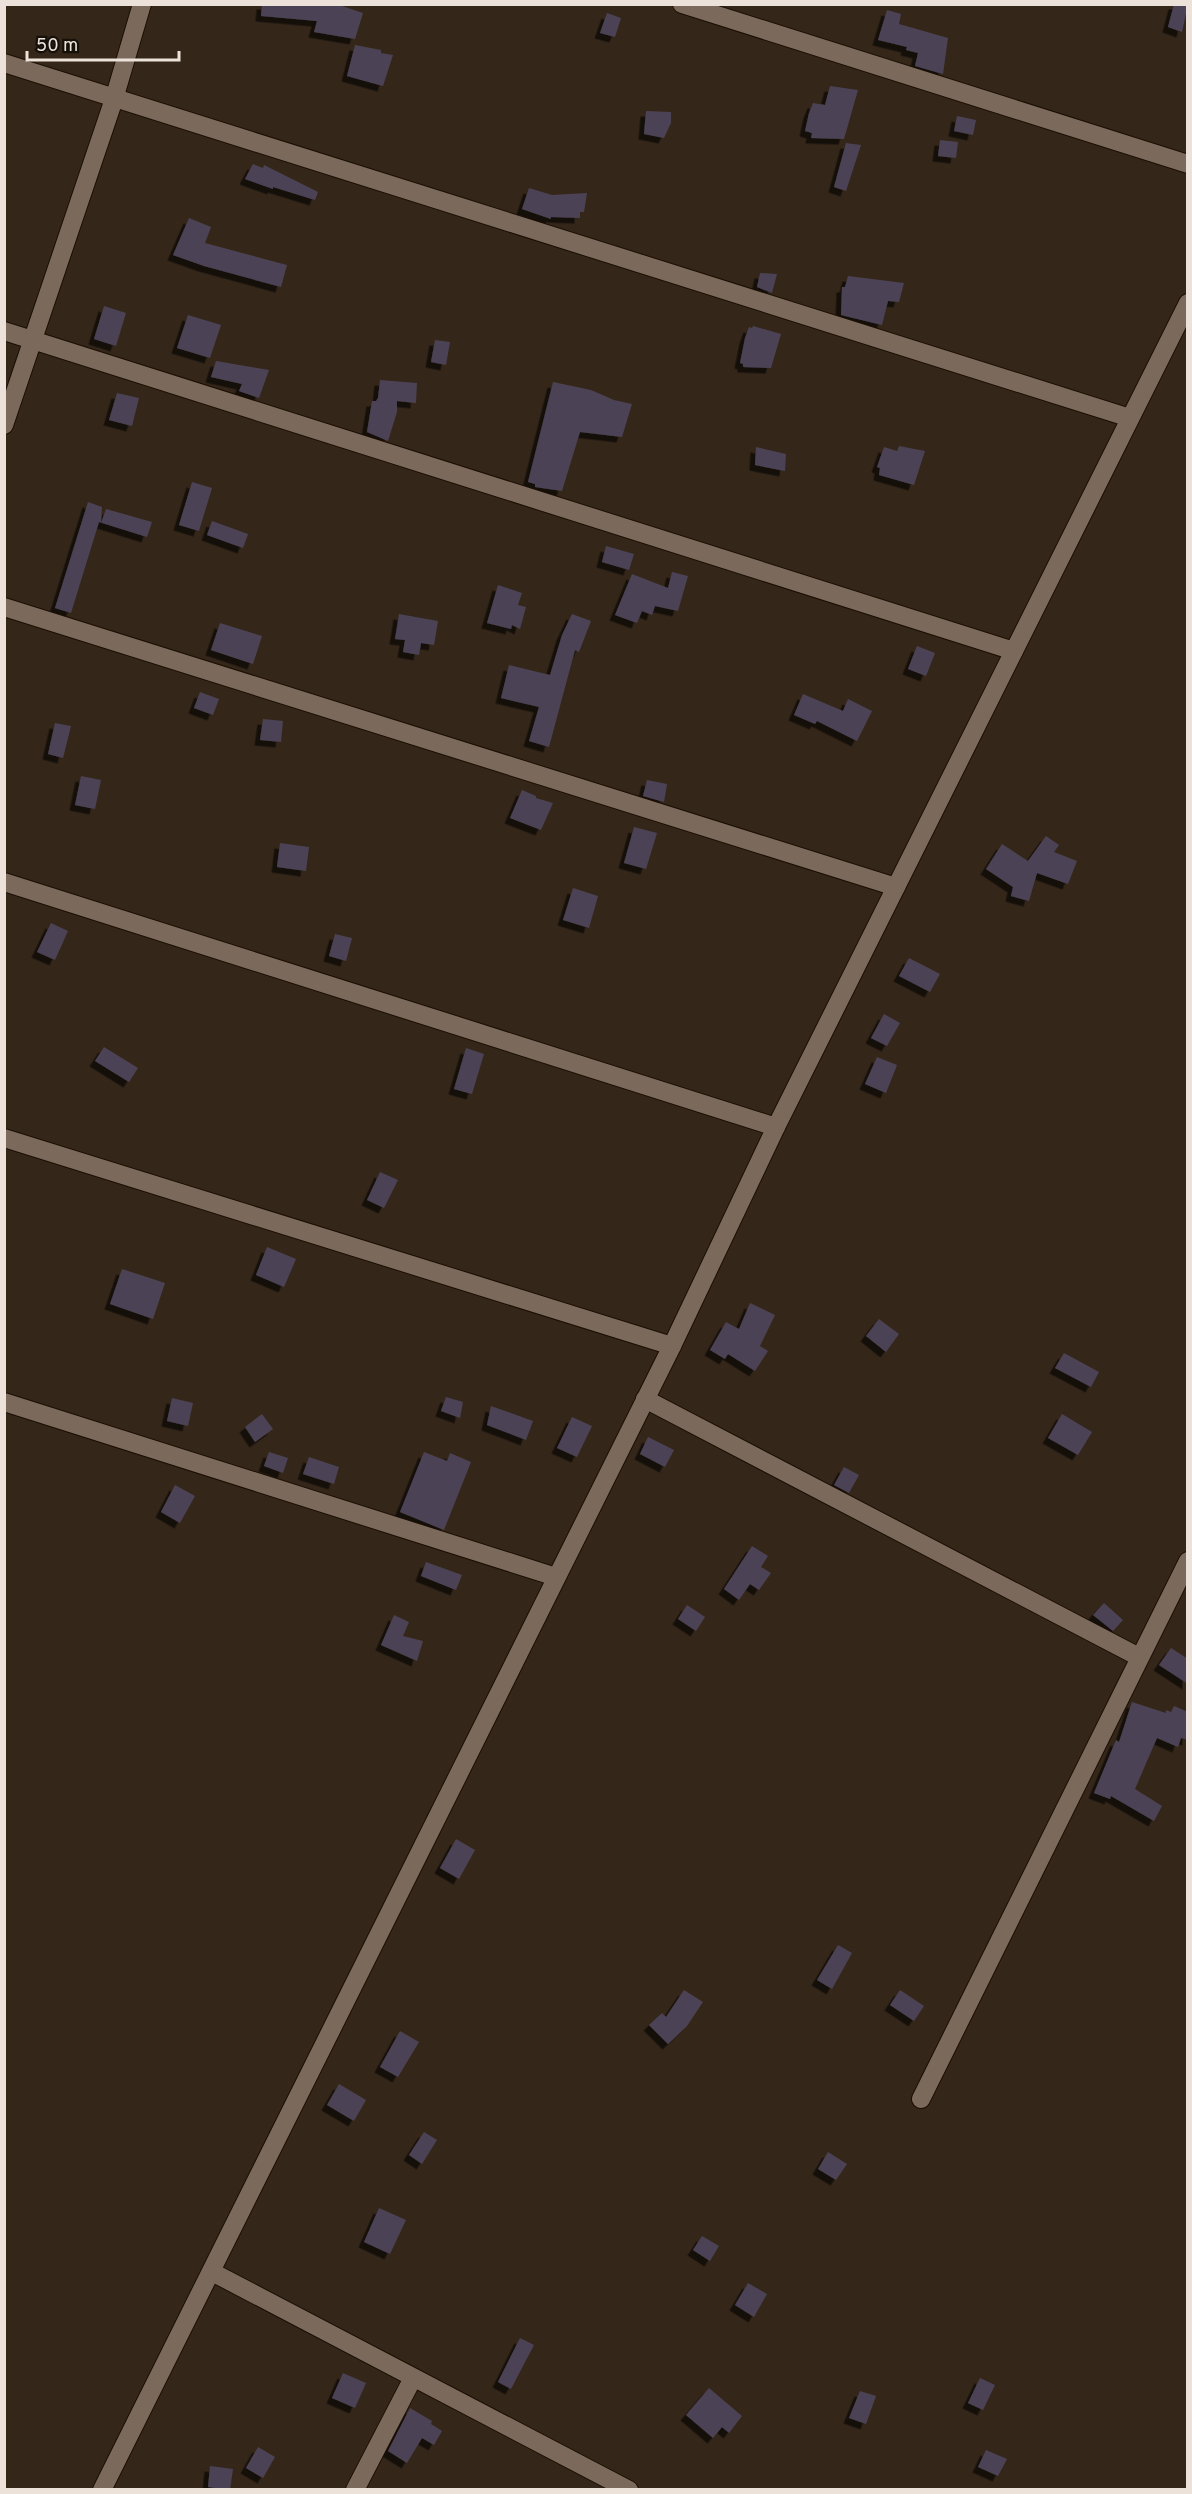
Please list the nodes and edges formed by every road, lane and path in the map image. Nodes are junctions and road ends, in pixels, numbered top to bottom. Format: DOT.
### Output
graph roads {
  1 [pos="142,4"];
  2 [pos="682,4"];
  3 [pos="4,63"];
  4 [pos="114,99"];
  5 [pos="1188,164"];
  6 [pos="1188,303"];
  7 [pos="4,331"];
  8 [pos="33,338"];
  9 [pos="1130,418"];
  10 [pos="4,424"];
  11 [pos="4,607"];
  12 [pos="1014,651"];
  13 [pos="4,882"];
  14 [pos="896,886"];
  15 [pos="776,1127"];
  16 [pos="4,1138"];
  17 [pos="672,1346"];
  18 [pos="645,1399"];
  19 [pos="4,1402"];
  20 [pos="1188,1562"];
  21 [pos="556,1578"];
  22 [pos="1138,1657"];
  23 [pos="921,2099"];
  24 [pos="212,2272"];
  25 [pos="413,2378"];
  26 [pos="604,2484"];
  27 [pos="102,2490"];
  28 [pos="355,2490"];
  29 [pos="629,2490"];
  1 -- 4 [label="street"];
  2 -- 5 [label="street"];
  3 -- 4 [label="street"];
  4 -- 8 [label="street"];
  4 -- 9 [label="street"];
  6 -- 9 [label="street"];
  7 -- 8 [label="street"];
  8 -- 10 [label="street"];
  8 -- 12 [label="street"];
  9 -- 12 [label="street"];
  11 -- 14 [label="street"];
  12 -- 14 [label="street"];
  13 -- 15 [label="street"];
  14 -- 15 [label="street"];
  15 -- 17 [label="street"];
  16 -- 17 [label="street"];
  17 -- 18 [label="street"];
  18 -- 21 [label="street"];
  18 -- 22 [label="street"];
  19 -- 21 [label="street"];
  20 -- 22 [label="street"];
  21 -- 24 [label="street"];
  22 -- 23 [label="street"];
  24 -- 25 [label="street"];
  24 -- 27 [label="street"];
  25 -- 26 [label="street"];
  25 -- 28 [label="street"];
  26 -- 29 [label="street"];
}
